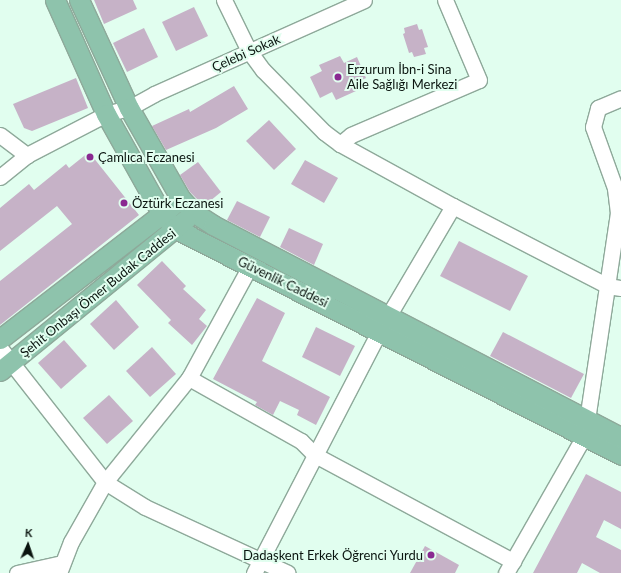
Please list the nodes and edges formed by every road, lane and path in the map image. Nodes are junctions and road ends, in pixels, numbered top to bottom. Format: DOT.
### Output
graph roads {
  1 [pos="55,0"];
  2 [pos="79,0"];
  3 [pos="224,0"];
  4 [pos="364,0"];
  5 [pos="445,0"];
  6 [pos="249,51"];
  7 [pos="621,98"];
  8 [pos="129,108"];
  9 [pos="106,114"];
  10 [pos="0,136"];
  11 [pos="340,144"];
  12 [pos="27,155"];
  13 [pos="0,177"];
  14 [pos="187,206"];
  15 [pos="453,206"];
  16 [pos="162,214"];
  17 [pos="176,229"];
  18 [pos="250,266"];
  19 [pos="615,287"];
  20 [pos="385,323"];
  21 [pos="0,339"];
  22 [pos="0,348"];
  23 [pos="6,367"];
  24 [pos="189,378"];
  25 [pos="585,428"];
  26 [pos="621,437"];
  27 [pos="315,455"];
  28 [pos="621,455"];
  29 [pos="105,482"];
  30 [pos="260,558"];
  31 [pos="509,567"];
  32 [pos="61,568"];
  33 [pos="18,573"];
  34 [pos="254,573"];
  35 [pos="288,573"];
  1 -- 9 [label="main road, Güvenlik Caddesi"];
  2 -- 8 [label="main road, Güvenlik Caddesi"];
  3 -- 6 [label="street"];
  4 -- 6 [label="street, Çelebi Sokak"];
  5 -- 11 [label="street"];
  6 -- 8 [label="street, Çelebi Sokak"];
  6 -- 11 [label="street"];
  7 -- 19 [label="street"];
  8 -- 9 [label="street, Çelebi Sokak"];
  8 -- 14 [label="main road, Güvenlik Caddesi"];
  9 -- 12 [label="street, Çelebi Sokak"];
  9 -- 16 [label="main road, Güvenlik Caddesi"];
  10 -- 12 [label="street"];
  11 -- 15 [label="street"];
  12 -- 13 [label="street, Çelebi Sokak"];
  14 -- 16 [label="main road, Şehit Onbaşı Ömer Budak Caddesi"];
  14 -- 17 [label="main road, Şehit Onbaşı Ömer Budak Caddesi"];
  14 -- 20 [label="main road, Güvenlik Caddesi"];
  15 -- 19 [label="street"];
  15 -- 20 [label="street"];
  16 -- 17 [label="main road, Güvenlik Caddesi"];
  16 -- 21 [label="main road, Şehit Onbaşı Ömer Budak Caddesi"];
  17 -- 18 [label="main road, Güvenlik Caddesi"];
  17 -- 23 [label="main road, Şehit Onbaşı Ömer Budak Caddesi"];
  18 -- 20 [label="main road, Güvenlik Caddesi"];
  18 -- 24 [label="street"];
  19 -- 25 [label="street"];
  20 -- 25 [label="main road, Güvenlik Caddesi"];
  20 -- 27 [label="street"];
  22 -- 23 [label="street"];
  23 -- 29 [label="street"];
  24 -- 27 [label="street"];
  24 -- 29 [label="street"];
  25 -- 26 [label="main road, Güvenlik Caddesi"];
  25 -- 28 [label="main road, Güvenlik Caddesi"];
  25 -- 31 [label="street"];
  27 -- 30 [label="street"];
  27 -- 31 [label="street"];
  29 -- 30 [label="street"];
  29 -- 32 [label="street"];
  30 -- 34 [label="street"];
  30 -- 35 [label="street"];
  32 -- 33 [label="street"];
}
